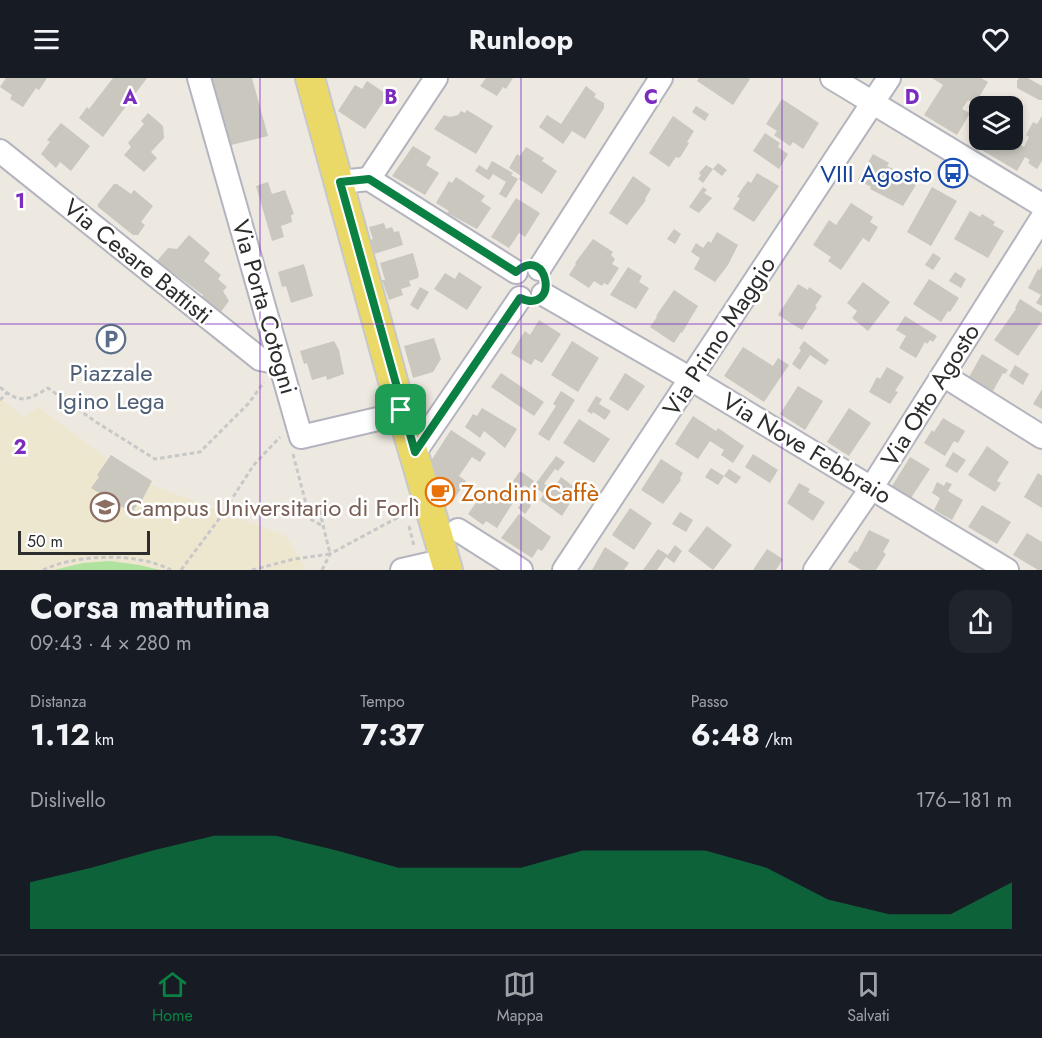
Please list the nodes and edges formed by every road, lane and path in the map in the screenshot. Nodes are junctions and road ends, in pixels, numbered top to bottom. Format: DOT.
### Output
graph roads {
  1 [pos="199,78"];
  2 [pos="310,78"];
  3 [pos="436,78"];
  4 [pos="661,78"];
  5 [pos="832,78"];
  6 [pos="889,78"];
  7 [pos="874,102"];
  8 [pos="0,152"];
  9 [pos="369,179"];
  10 [pos="340,182"];
  11 [pos="1042,205"];
  12 [pos="1042,218"];
  13 [pos="539,268"];
  14 [pos="516,272"];
  15 [pos="543,294"];
  16 [pos="520,298"];
  17 [pos="280,363"];
  18 [pos="943,375"];
  19 [pos="691,379"];
  20 [pos="265,381"];
  21 [pos="0,387"];
  22 [pos="7,393"];
  23 [pos="0,400"];
  24 [pos="401,410"];
  25 [pos="297,418"];
  26 [pos="1042,437"];
  27 [pos="292,452"];
  28 [pos="415,452"];
  29 [pos="872,487"];
  30 [pos="319,508"];
  31 [pos="406,513"];
  32 [pos="323,526"];
  33 [pos="458,530"];
  34 [pos="330,554"];
  35 [pos="447,565"];
  36 [pos="43,570"];
  37 [pos="171,570"];
  38 [pos="181,570"];
  39 [pos="252,570"];
  40 [pos="322,570"];
  41 [pos="402,570"];
  42 [pos="521,570"];
  43 [pos="564,570"];
  44 [pos="815,570"];
  45 [pos="1006,570"];
  1 -- 17 [label="street, Via Porta Cotogni"];
  2 -- 10 [label="main road"];
  3 -- 9 [label="street"];
  4 -- 13 [label="street"];
  5 -- 7 [label="street"];
  6 -- 7 [label="street, Via Primo Maggio"];
  7 -- 11 [label="street"];
  7 -- 19 [label="street, Via Primo Maggio"];
  8 -- 17 [label="street, Via Cesare Battisti"];
  9 -- 10 [label="street"];
  9 -- 14 [label="street"];
  10 -- 24 [label="main road"];
  12 -- 18 [label="street, Via Otto Agosto"];
  13 -- 14 [label="street"];
  13 -- 15 [label="street"];
  14 -- 16 [label="street"];
  15 -- 16 [label="street"];
  15 -- 19 [label="street, Via Nove Febbraio"];
  16 -- 28 [label="street"];
  17 -- 25 [label="street, Via Porta Cotogni"];
  18 -- 26 [label="street"];
  18 -- 29 [label="street, Via Otto Agosto"];
  19 -- 29 [label="street, Via Nove Febbraio"];
  19 -- 43 [label="street, Via Primo Maggio"];
  20 -- 22 [label="path"];
  21 -- 22 [label="path"];
  22 -- 23 [label="path"];
  24 -- 25 [label="street, Via Porta Cotogni"];
  24 -- 28 [label="main road"];
  25 -- 38 [label="path"];
  27 -- 32 [label="path"];
  28 -- 35 [label="main road"];
  29 -- 44 [label="street, Via Otto Agosto"];
  29 -- 45 [label="street, Via Nove Febbraio"];
  30 -- 32 [label="path"];
  31 -- 34 [label="path"];
  32 -- 34 [label="path"];
  33 -- 42 [label="street"];
  34 -- 39 [label="path"];
  34 -- 40 [label="path"];
  35 -- 41 [label="street"];
  36 -- 37 [label="path"];
}
